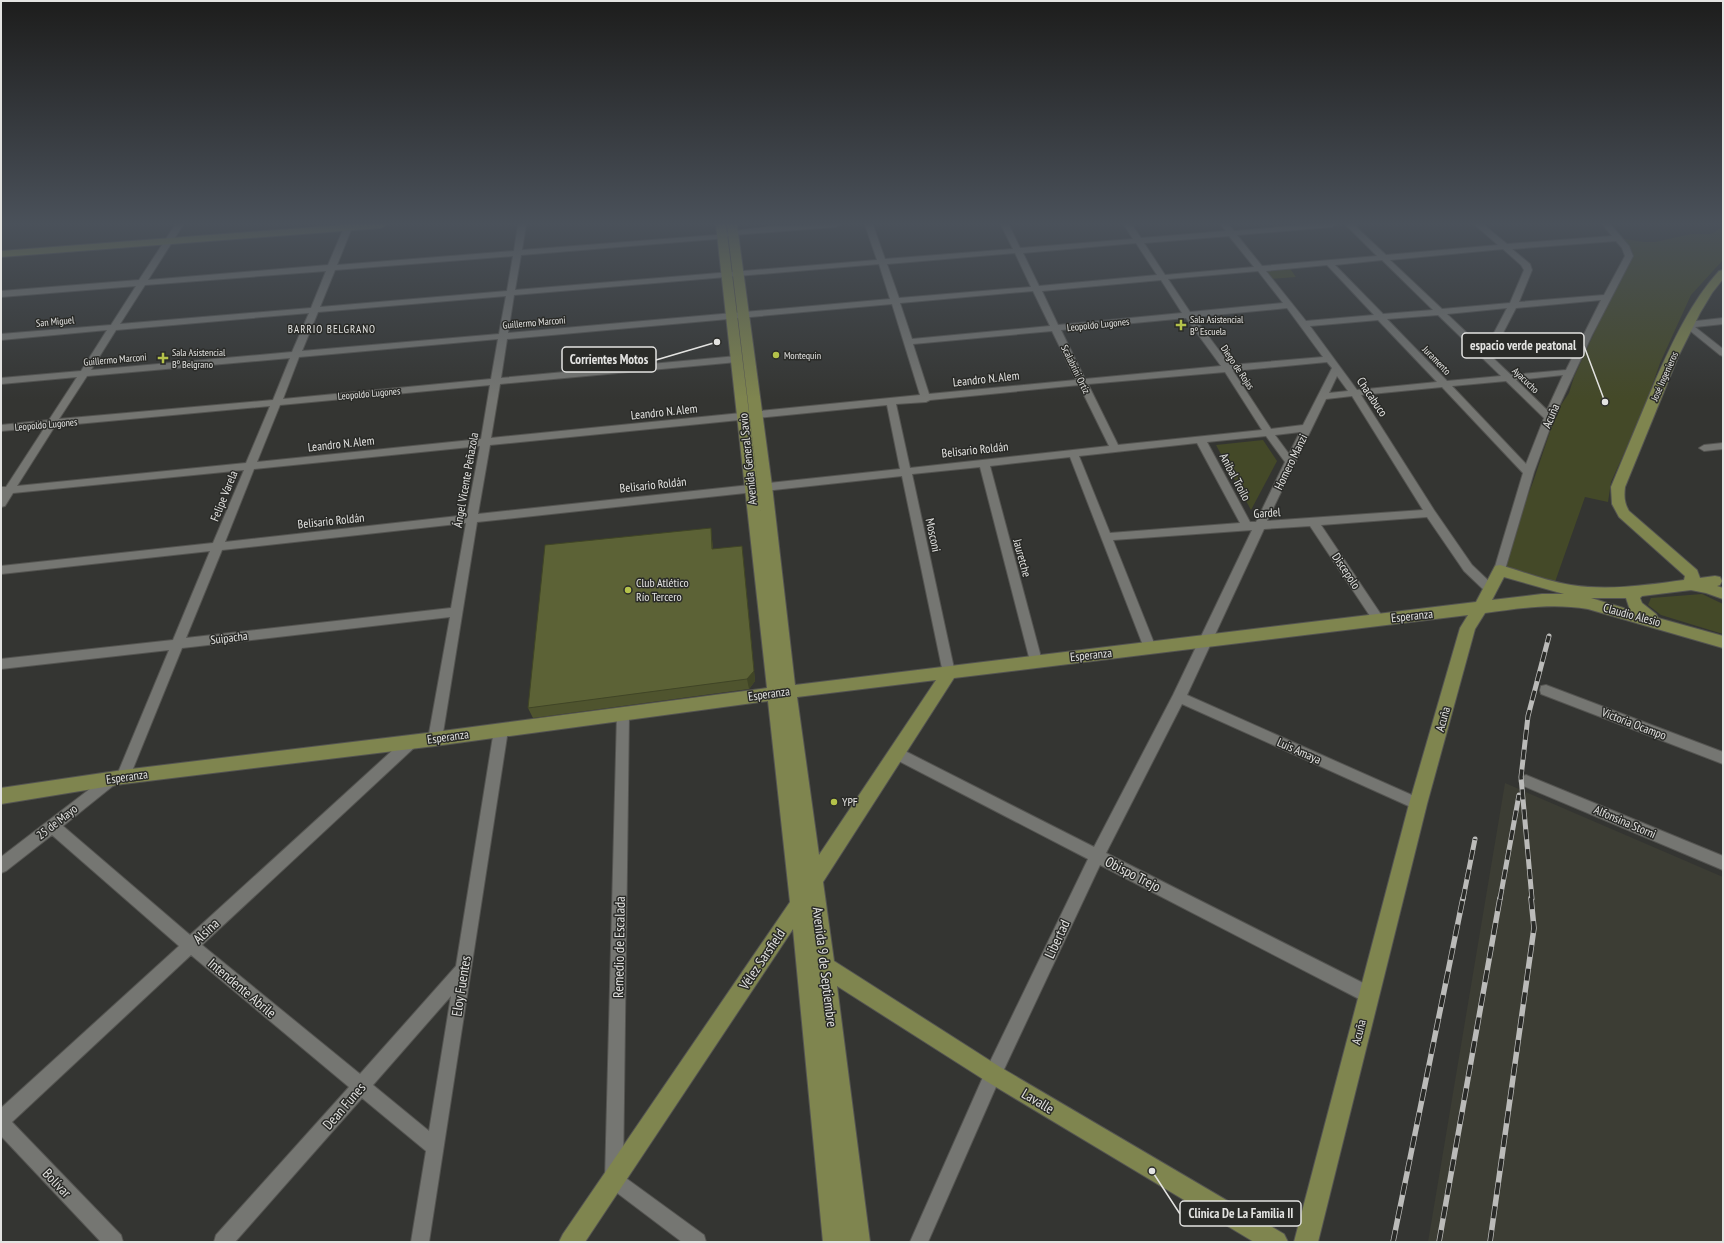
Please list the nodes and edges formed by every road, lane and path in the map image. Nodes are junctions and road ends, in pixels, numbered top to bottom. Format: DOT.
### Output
graph roads {
  1 [pos="130,283"];
  2 [pos="141,283"];
  3 [pos="326,283"];
  4 [pos="513,283"];
  5 [pos="633,283"];
  6 [pos="734,283"];
  7 [pos="889,283"];
  8 [pos="1034,283"];
  9 [pos="1094,283"];
  10 [pos="1167,283"];
  11 [pos="1271,283"];
  12 [pos="1348,283"];
  13 [pos="1409,283"];
  14 [pos="1523,283"];
  15 [pos="1614,283"];
  16 [pos="1714,283"];
  17 [pos="1036,288"];
  18 [pos="1,294"];
  19 [pos="511,294"];
  20 [pos="1606,297"];
  21 [pos="895,300"];
  22 [pos="1514,304"];
  23 [pos="1289,306"];
  24 [pos="315,310"];
  25 [pos="1438,312"];
  26 [pos="738,314"];
  27 [pos="1188,315"];
  28 [pos="1381,317"];
  29 [pos="1723,321"];
  30 [pos="1304,324"];
  31 [pos="1687,325"];
  32 [pos="114,326"];
  33 [pos="1056,328"];
  34 [pos="504,335"];
  35 [pos="1,336"];
  36 [pos="907,342"];
  37 [pos="1723,352"];
  38 [pos="297,354"];
  39 [pos="1486,357"];
  40 [pos="737,359"];
  41 [pos="1329,359"];
  42 [pos="1227,368"];
  43 [pos="1336,369"];
  44 [pos="1570,372"];
  45 [pos="84,373"];
  46 [pos="1508,378"];
  47 [pos="1,381"];
  48 [pos="496,381"];
  49 [pos="1082,382"];
  50 [pos="1445,384"];
  51 [pos="1355,394"];
  52 [pos="1324,396"];
  53 [pos="926,399"];
  54 [pos="277,402"];
  55 [pos="891,402"];
  56 [pos="750,416"];
  57 [pos="1549,417"];
  58 [pos="52,423"];
  59 [pos="1,428"];
  60 [pos="1307,428"];
  61 [pos="1268,432"];
  62 [pos="1200,439"];
  63 [pos="485,442"];
  64 [pos="1723,446"];
  65 [pos="1704,448"];
  66 [pos="1115,449"];
  67 [pos="1073,453"];
  68 [pos="984,462"];
  69 [pos="1290,462"];
  70 [pos="251,466"];
  71 [pos="906,471"];
  72 [pos="1529,473"];
  73 [pos="765,486"];
  74 [pos="1618,487"];
  75 [pos="751,488"];
  76 [pos="5,490"];
  77 [pos="1,503"];
  78 [pos="1430,514"];
  79 [pos="473,518"];
  80 [pos="1314,523"];
  81 [pos="1261,526"];
  82 [pos="1247,527"];
  83 [pos="1106,538"];
  84 [pos="218,546"];
  85 [pos="1,570"];
  86 [pos="1506,572"];
  87 [pos="1720,582"];
  88 [pos="1689,584"];
  89 [pos="1490,588"];
  90 [pos="1639,590"];
  91 [pos="1723,594"];
  92 [pos="1526,602"];
  93 [pos="1499,605"];
  94 [pos="1479,609"];
  95 [pos="457,612"];
  96 [pos="1378,619"];
  97 [pos="1658,623"];
  98 [pos="1205,641"];
  99 [pos="1723,642"];
  100 [pos="178,644"];
  101 [pos="1150,648"];
  102 [pos="1036,661"];
  103 [pos="1,664"];
  104 [pos="949,673"];
  105 [pos="1454,680"];
  106 [pos="1546,690"];
  107 [pos="782,693"];
  108 [pos="1179,697"];
  109 [pos="623,714"];
  110 [pos="501,730"];
  111 [pos="435,739"];
  112 [pos="411,742"];
  113 [pos="896,753"];
  114 [pos="1723,758"];
  115 [pos="118,778"];
  116 [pos="1526,781"];
  117 [pos="1,796"];
  118 [pos="1418,804"];
  119 [pos="52,826"];
  120 [pos="1097,855"];
  121 [pos="1723,863"];
  122 [pos="1,866"];
  123 [pos="814,881"];
  124 [pos="800,904"];
  125 [pos="190,945"];
  126 [pos="804,954"];
  127 [pos="825,967"];
  128 [pos="463,970"];
  129 [pos="1369,995"];
  130 [pos="993,1074"];
  131 [pos="361,1086"];
  132 [pos="1,1120"];
  133 [pos="1,1123"];
  134 [pos="435,1147"];
  135 [pos="614,1180"];
  136 [pos="114,1242"];
  137 [pos="224,1242"];
  138 [pos="420,1242"];
  139 [pos="571,1242"];
  140 [pos="697,1242"];
  141 [pos="836,1242"];
  142 [pos="858,1242"];
  143 [pos="919,1242"];
  144 [pos="1276,1242"];
  145 [pos="1306,1242"];
  1 -- 18 [label="street"];
  2 -- 32 [label="street"];
  3 -- 24 [label="street, Felipe Varela"];
  4 -- 19 [label="street, Ángel Vicente Peñazola"];
  5 -- 19 [label="street, San Miguel"];
  6 -- 26 [label="main road, Avenida General Savio"];
  7 -- 21 [label="street"];
  8 -- 17 [label="street, Scalabrini Ortiz"];
  9 -- 17 [label="street, Guillermo Marconi"];
  10 -- 27 [label="street, Diego de Rojas"];
  11 -- 23 [label="street, Chacabuco"];
  12 -- 28 [label="street, Juramento"];
  13 -- 25 [label="street, Ayacucho"];
  14 -- 22 [label="street"];
  15 -- 20 [label="street, Acuña"];
  16 -- 31 [label="main road, José Ingenieros"];
  17 -- 21 [label="street, Guillermo Marconi"];
  17 -- 33 [label="street, Scalabrini Ortiz"];
  19 -- 24 [label="street, San Miguel"];
  19 -- 34 [label="street, Ángel Vicente Peñazola"];
  20 -- 22 [label="street"];
  20 -- 44 [label="street, Acuña"];
  21 -- 26 [label="street, Guillermo Marconi"];
  21 -- 36 [label="street"];
  22 -- 25 [label="street"];
  22 -- 39 [label="street"];
  23 -- 27 [label="street, Leopoldo Lugones"];
  23 -- 30 [label="street, Chacabuco"];
  24 -- 32 [label="street, San Miguel"];
  24 -- 38 [label="street, Felipe Varela"];
  25 -- 28 [label="street"];
  25 -- 39 [label="street, Ayacucho"];
  26 -- 34 [label="street, Guillermo Marconi"];
  26 -- 40 [label="main road, Avenida General Savio"];
  26 -- 56 [label="main road, Avenida General Savio"];
  27 -- 33 [label="street, Leopoldo Lugones"];
  27 -- 42 [label="street, Diego de Rojas"];
  28 -- 30 [label="street"];
  28 -- 50 [label="street, Juramento"];
  29 -- 31 [label="street"];
  30 -- 41 [label="street, Chacabuco"];
  31 -- 37 [label="street"];
  31 -- 74 [label="main road, José Ingenieros"];
  32 -- 35 [label="street, San Miguel"];
  32 -- 45 [label="street"];
  33 -- 36 [label="street, Leopoldo Lugones"];
  33 -- 49 [label="street, Scalabrini Ortiz"];
  34 -- 38 [label="street, Guillermo Marconi"];
  34 -- 48 [label="street, Ángel Vicente Peñazola"];
  36 -- 53 [label="street"];
  38 -- 45 [label="street, Guillermo Marconi"];
  38 -- 54 [label="street, Felipe Varela"];
  39 -- 46 [label="street, Ayacucho"];
  40 -- 48 [label="street, Leopoldo Lugones"];
  40 -- 56 [label="main road, Avenida General Savio"];
  41 -- 42 [label="street, Leandro N. Alem"];
  41 -- 43 [label="street, Chacabuco"];
  42 -- 49 [label="street, Leandro N. Alem"];
  42 -- 61 [label="street, Diego de Rojas"];
  43 -- 51 [label="street, Chacabuco"];
  43 -- 52 [label="street, Homero Manzi"];
  44 -- 46 [label="street"];
  44 -- 57 [label="street, Acuña"];
  45 -- 47 [label="street, Guillermo Marconi"];
  45 -- 58 [label="street"];
  46 -- 50 [label="street"];
  46 -- 57 [label="street, Ayacucho"];
  48 -- 54 [label="street, Leopoldo Lugones"];
  48 -- 63 [label="street, Ángel Vicente Peñazola"];
  49 -- 53 [label="street, Leandro N. Alem"];
  49 -- 66 [label="street, Scalabrini Ortiz"];
  50 -- 51 [label="street"];
  50 -- 72 [label="street, Juramento"];
  51 -- 52 [label="street"];
  51 -- 78 [label="street, Chacabuco"];
  52 -- 60 [label="street, Homero Manzi"];
  53 -- 55 [label="street, Leandro N. Alem"];
  54 -- 58 [label="street, Leopoldo Lugones"];
  54 -- 70 [label="street, Felipe Varela"];
  55 -- 56 [label="street, Leandro N. Alem"];
  55 -- 71 [label="street, Mosconi"];
  56 -- 63 [label="street, Leandro N. Alem"];
  56 -- 73 [label="main road, Avenida General Savio"];
  56 -- 75 [label="main road, Avenida General Savio"];
  57 -- 72 [label="street, Acuña"];
  58 -- 59 [label="street, Leopoldo Lugones"];
  58 -- 76 [label="street"];
  60 -- 61 [label="street, Belisario Roldán"];
  60 -- 69 [label="street, Homero Manzi"];
  61 -- 62 [label="street, Belisario Roldán"];
  61 -- 69 [label="street, Diego de Rojas"];
  62 -- 66 [label="street, Belisario Roldán"];
  62 -- 82 [label="street, Anibal Troilo"];
  63 -- 70 [label="street, Leandro N. Alem"];
  63 -- 79 [label="street, Ángel Vicente Peñazola"];
  64 -- 65 [label="street"];
  66 -- 67 [label="street, Belisario Roldán"];
  67 -- 68 [label="street, Belisario Roldán"];
  67 -- 83 [label="street"];
  68 -- 71 [label="street, Belisario Roldán"];
  68 -- 102 [label="street, Jauretche"];
  69 -- 81 [label="street, Homero Manzi"];
  70 -- 76 [label="street, Leandro N. Alem"];
  70 -- 84 [label="street, Felipe Varela"];
  71 -- 73 [label="street, Belisario Roldán"];
  71 -- 104 [label="street, Mosconi"];
  72 -- 86 [label="street, Acuña"];
  73 -- 75 [label="street, Belisario Roldán"];
  73 -- 107 [label="main road, Avenida General Savio"];
  74 -- 87 [label="main road"];
  74 -- 88 [label="main road, José Ingenieros"];
  75 -- 79 [label="street, Belisario Roldán"];
  75 -- 107 [label="main road, Avenida General Savio"];
  76 -- 77 [label="street"];
  78 -- 80 [label="street, Gardel"];
  78 -- 89 [label="street, Chacabuco"];
  79 -- 84 [label="street, Belisario Roldán"];
  79 -- 95 [label="street, Ángel Vicente Peñazola"];
  80 -- 81 [label="street, Gardel"];
  80 -- 96 [label="street, Discepolo"];
  81 -- 82 [label="street, Gardel"];
  81 -- 98 [label="street, Homero Manzi"];
  82 -- 83 [label="street, Gardel"];
  83 -- 101 [label="street"];
  84 -- 85 [label="street, Belisario Roldán"];
  84 -- 100 [label="street, Felipe Varela"];
  86 -- 89 [label="main road, Acuña"];
  86 -- 90 [label="main road"];
  86 -- 92 [label="main road"];
  87 -- 88 [label="main road"];
  88 -- 90 [label="main road"];
  88 -- 91 [label="main road"];
  89 -- 92 [label="main road"];
  89 -- 94 [label="main road, Acuña"];
  90 -- 97 [label="main road"];
  92 -- 93 [label="main road, Esperanza"];
  92 -- 97 [label="main road, Claudio Alesio"];
  93 -- 94 [label="main road, Esperanza"];
  93 -- 105 [label="main road"];
  94 -- 96 [label="main road, Esperanza"];
  94 -- 105 [label="main road, Acuña"];
  95 -- 100 [label="street, Suipacha"];
  95 -- 111 [label="street, Ángel Vicente Peñazola"];
  96 -- 98 [label="main road, Esperanza"];
  97 -- 99 [label="main road, Claudio Alesio"];
  98 -- 101 [label="main road, Esperanza"];
  98 -- 108 [label="street, Libertad"];
  100 -- 103 [label="street, Suipacha"];
  100 -- 115 [label="street, Felipe Varela"];
  101 -- 102 [label="main road, Esperanza"];
  102 -- 104 [label="main road, Esperanza"];
  104 -- 107 [label="main road, Esperanza"];
  104 -- 113 [label="main road, Vélez Sarsfield"];
  105 -- 118 [label="main road, Acuña"];
  106 -- 114 [label="street, Victoria Ocampo"];
  107 -- 109 [label="main road, Esperanza"];
  107 -- 123 [label="main road, Avenida 9 de Septiembre"];
  107 -- 124 [label="main road, Avenida 9 de Septiembre"];
  108 -- 118 [label="street, Luis Amaya"];
  108 -- 120 [label="street, Libertad"];
  109 -- 110 [label="main road, Esperanza"];
  109 -- 135 [label="street, Remedio de Escalada"];
  110 -- 111 [label="main road, Esperanza"];
  110 -- 128 [label="street, Eloy Fuentes"];
  111 -- 112 [label="main road, Esperanza"];
  112 -- 115 [label="main road, Esperanza"];
  112 -- 125 [label="street, Alsina"];
  113 -- 120 [label="street, Obispo Trejo"];
  113 -- 123 [label="main road, Vélez Sarsfield"];
  115 -- 117 [label="main road, Esperanza"];
  115 -- 119 [label="street, 25 de Mayo"];
  116 -- 121 [label="street, Alfonsina Storni"];
  118 -- 129 [label="main road, Acuña"];
  119 -- 122 [label="street, 25 de Mayo"];
  119 -- 125 [label="street, Intendente Abrile"];
  120 -- 129 [label="street, Obispo Trejo"];
  120 -- 130 [label="street, Libertad"];
  123 -- 124 [label="main road, Vélez Sarsfield"];
  123 -- 127 [label="main road, Avenida 9 de Septiembre"];
  124 -- 126 [label="main road, Avenida 9 de Septiembre"];
  124 -- 135 [label="main road, Vélez Sarsfield"];
  125 -- 131 [label="street, Intendente Abrile"];
  125 -- 132 [label="street, Alsina"];
  126 -- 127 [label="main road, Lavalle"];
  126 -- 141 [label="main road, Avenida 9 de Septiembre"];
  127 -- 130 [label="main road, Lavalle"];
  127 -- 142 [label="main road, Avenida 9 de Septiembre"];
  128 -- 131 [label="street, Dean Funes"];
  128 -- 134 [label="street, Eloy Fuentes"];
  129 -- 145 [label="main road, Acuña"];
  130 -- 143 [label="street, Libertad"];
  130 -- 144 [label="main road, Lavalle"];
  131 -- 134 [label="street, Intendente Abrile"];
  131 -- 137 [label="street, Dean Funes"];
  133 -- 136 [label="street, Bolívar"];
  134 -- 138 [label="street, Eloy Fuentes"];
  135 -- 139 [label="main road, Vélez Sarsfield"];
  135 -- 140 [label="street"];
}
